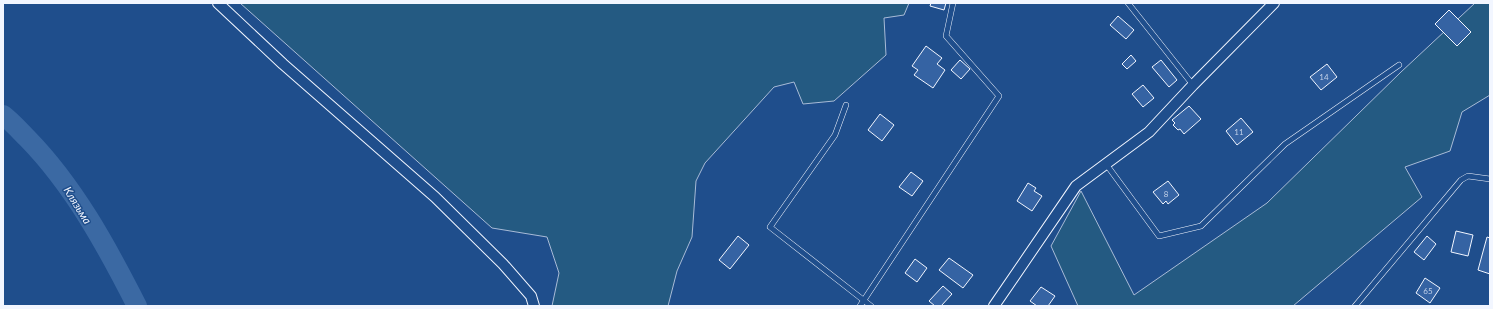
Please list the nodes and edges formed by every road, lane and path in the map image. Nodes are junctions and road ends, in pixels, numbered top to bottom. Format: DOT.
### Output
graph roads {
  1 [pos="218,3"];
  2 [pos="953,3"];
  3 [pos="1128,3"];
  4 [pos="1274,3"];
  5 [pos="1400,65"];
  6 [pos="1193,85"];
  7 [pos="846,105"];
  8 [pos="1106,164"];
  9 [pos="1490,179"];
  10 [pos="864,301"];
  11 [pos="534,306"];
  12 [pos="860,306"];
  13 [pos="870,306"];
  14 [pos="994,306"];
  15 [pos="1355,306"];
  1 -- 11 [label="street"];
  2 -- 10 [label="lane"];
  3 -- 6 [label="lane"];
  4 -- 6 [label="street"];
  5 -- 8 [label="lane"];
  6 -- 8 [label="street"];
  7 -- 10 [label="lane"];
  8 -- 14 [label="street"];
  9 -- 15 [label="lane"];
  10 -- 12 [label="lane"];
  10 -- 13 [label="lane"];
}
